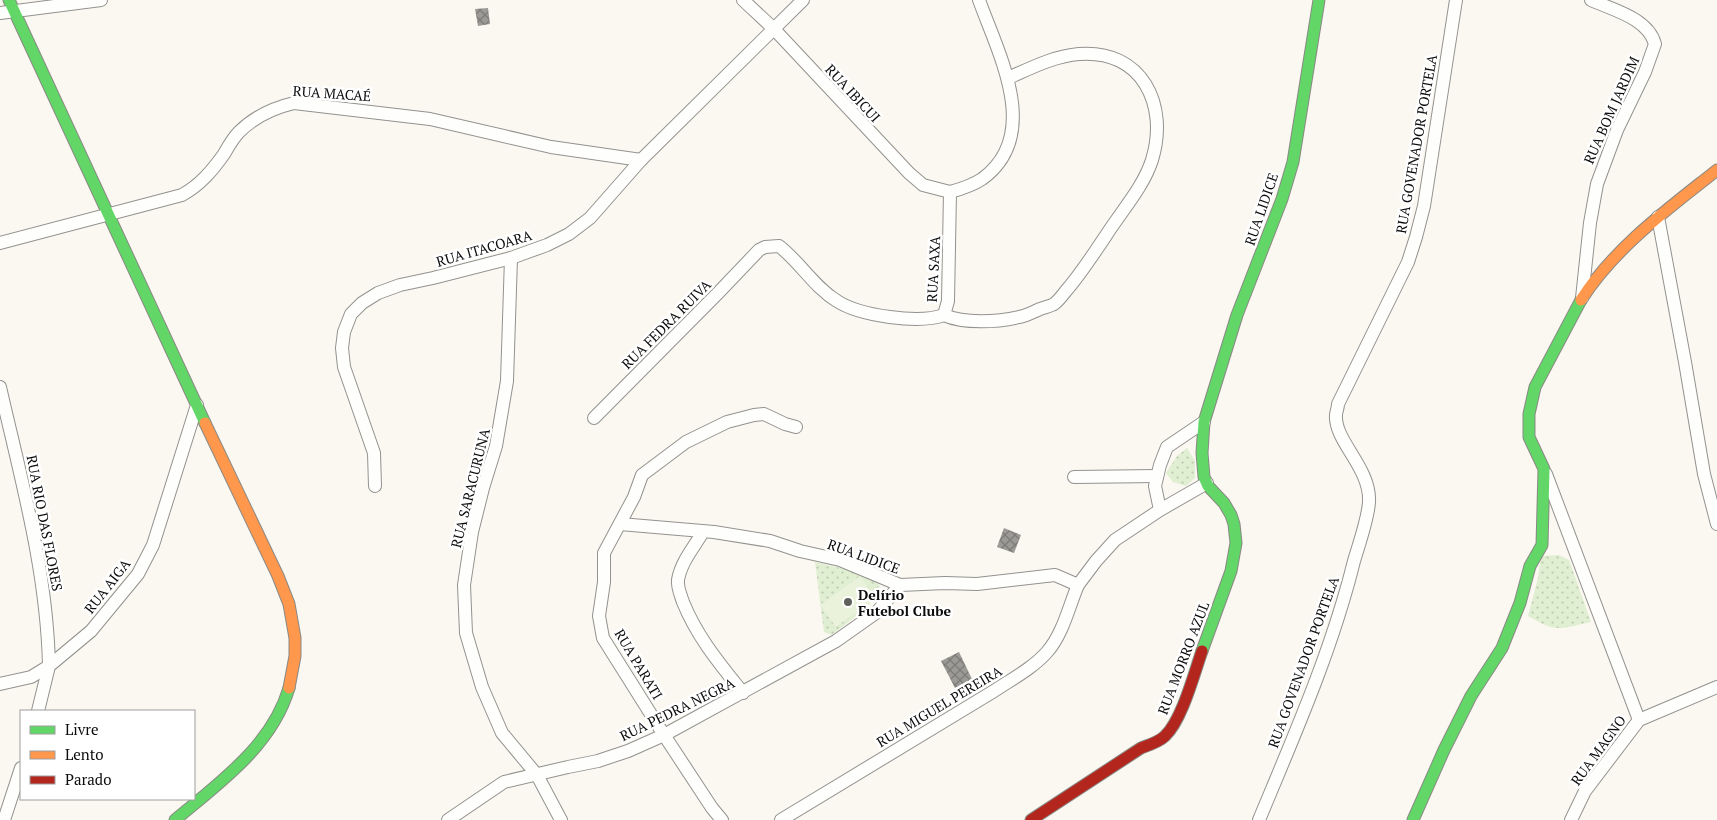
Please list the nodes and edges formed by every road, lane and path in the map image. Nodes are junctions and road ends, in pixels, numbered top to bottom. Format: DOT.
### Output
graph roads {
  1 [pos="101,0"];
  2 [pos="743,0"];
  3 [pos="803,0"];
  4 [pos="978,0"];
  5 [pos="1319,0"];
  6 [pos="1456,0"];
  7 [pos="1591,0"];
  8 [pos="11,5"];
  9 [pos="0,13"];
  10 [pos="772,28"];
  11 [pos="1008,78"];
  12 [pos="641,160"];
  13 [pos="1717,170"];
  14 [pos="950,192"];
  15 [pos="109,214"];
  16 [pos="1658,217"];
  17 [pos="0,243"];
  18 [pos="759,250"];
  19 [pos="511,258"];
  20 [pos="1582,298"];
  21 [pos="944,314"];
  22 [pos="0,387"];
  23 [pos="197,405"];
  24 [pos="594,418"];
  25 [pos="1204,422"];
  26 [pos="796,427"];
  27 [pos="1544,469"];
  28 [pos="1158,476"];
  29 [pos="1074,477"];
  30 [pos="1205,478"];
  31 [pos="375,486"];
  32 [pos="1160,510"];
  33 [pos="620,524"];
  34 [pos="1717,524"];
  35 [pos="703,532"];
  36 [pos="900,585"];
  37 [pos="1078,585"];
  38 [pos="49,666"];
  39 [pos="0,684"];
  40 [pos="1717,687"];
  41 [pos="743,693"];
  42 [pos="38,710"];
  43 [pos="1639,720"];
  44 [pos="664,735"];
  45 [pos="20,771"];
  46 [pos="537,774"];
  47 [pos="4,820"];
  48 [pos="175,820"];
  49 [pos="448,820"];
  50 [pos="561,820"];
  51 [pos="722,820"];
  52 [pos="781,820"];
  53 [pos="1031,820"];
  54 [pos="1259,820"];
  55 [pos="1413,820"];
  56 [pos="1571,820"];
  1 -- 8 [label="street"];
  2 -- 10 [label="street, RUA IBICUI"];
  3 -- 10 [label="street, RUA ITACOARA"];
  4 -- 11 [label="street"];
  5 -- 25 [label="street, RUA LIDICE"];
  6 -- 54 [label="street, RUA GOVENADOR PORTELA"];
  7 -- 20 [label="street, RUA BOM JARDIM"];
  8 -- 9 [label="street"];
  8 -- 15 [label="street"];
  10 -- 12 [label="street, RUA ITACOARA"];
  10 -- 14 [label="street, RUA IBICUI"];
  11 -- 14 [label="street"];
  11 -- 21 [label="street"];
  12 -- 15 [label="street, RUA MACAÉ"];
  12 -- 19 [label="street, RUA ITACOARA"];
  13 -- 16 [label="street"];
  14 -- 21 [label="street, RUA SAXA"];
  15 -- 17 [label="street, RUA MACAÉ"];
  15 -- 23 [label="street"];
  16 -- 20 [label="street"];
  16 -- 34 [label="street"];
  18 -- 21 [label="street, RUA SAXA"];
  18 -- 24 [label="street, RUA FEDRA RUIVA"];
  19 -- 31 [label="street, RUA ITACOARA"];
  19 -- 46 [label="street, RUA SARACURUNA"];
  20 -- 27 [label="street"];
  22 -- 38 [label="street, RUA RIO DAS FLORES"];
  23 -- 38 [label="street, RUA AIGA"];
  23 -- 48 [label="street"];
  25 -- 28 [label="street"];
  25 -- 30 [label="street, RUA LIDICE"];
  26 -- 33 [label="street, RUA PARATI"];
  27 -- 43 [label="street"];
  27 -- 55 [label="street"];
  28 -- 29 [label="street"];
  28 -- 32 [label="street"];
  30 -- 32 [label="street"];
  30 -- 53 [label="street, RUA MORRO AZUL"];
  32 -- 37 [label="street"];
  33 -- 35 [label="street, RUA LIDICE"];
  33 -- 44 [label="street, RUA PARATI"];
  35 -- 36 [label="street, RUA LIDICE"];
  35 -- 41 [label="street"];
  36 -- 37 [label="street, RUA LIDICE"];
  36 -- 41 [label="street, RUA PEDRA NEGRA"];
  37 -- 52 [label="street, RUA MIGUEL PEREIRA"];
  38 -- 39 [label="street, RUA AIGA"];
  38 -- 42 [label="street"];
  40 -- 43 [label="street, RUA MAGNO"];
  41 -- 44 [label="street, RUA PEDRA NEGRA"];
  43 -- 56 [label="street, RUA MAGNO"];
  44 -- 46 [label="street, RUA PEDRA NEGRA"];
  44 -- 51 [label="street, RUA PARATI"];
  45 -- 47 [label="street"];
  46 -- 49 [label="street, RUA PEDRA NEGRA"];
  46 -- 50 [label="street, RUA SARACURUNA"];
}
